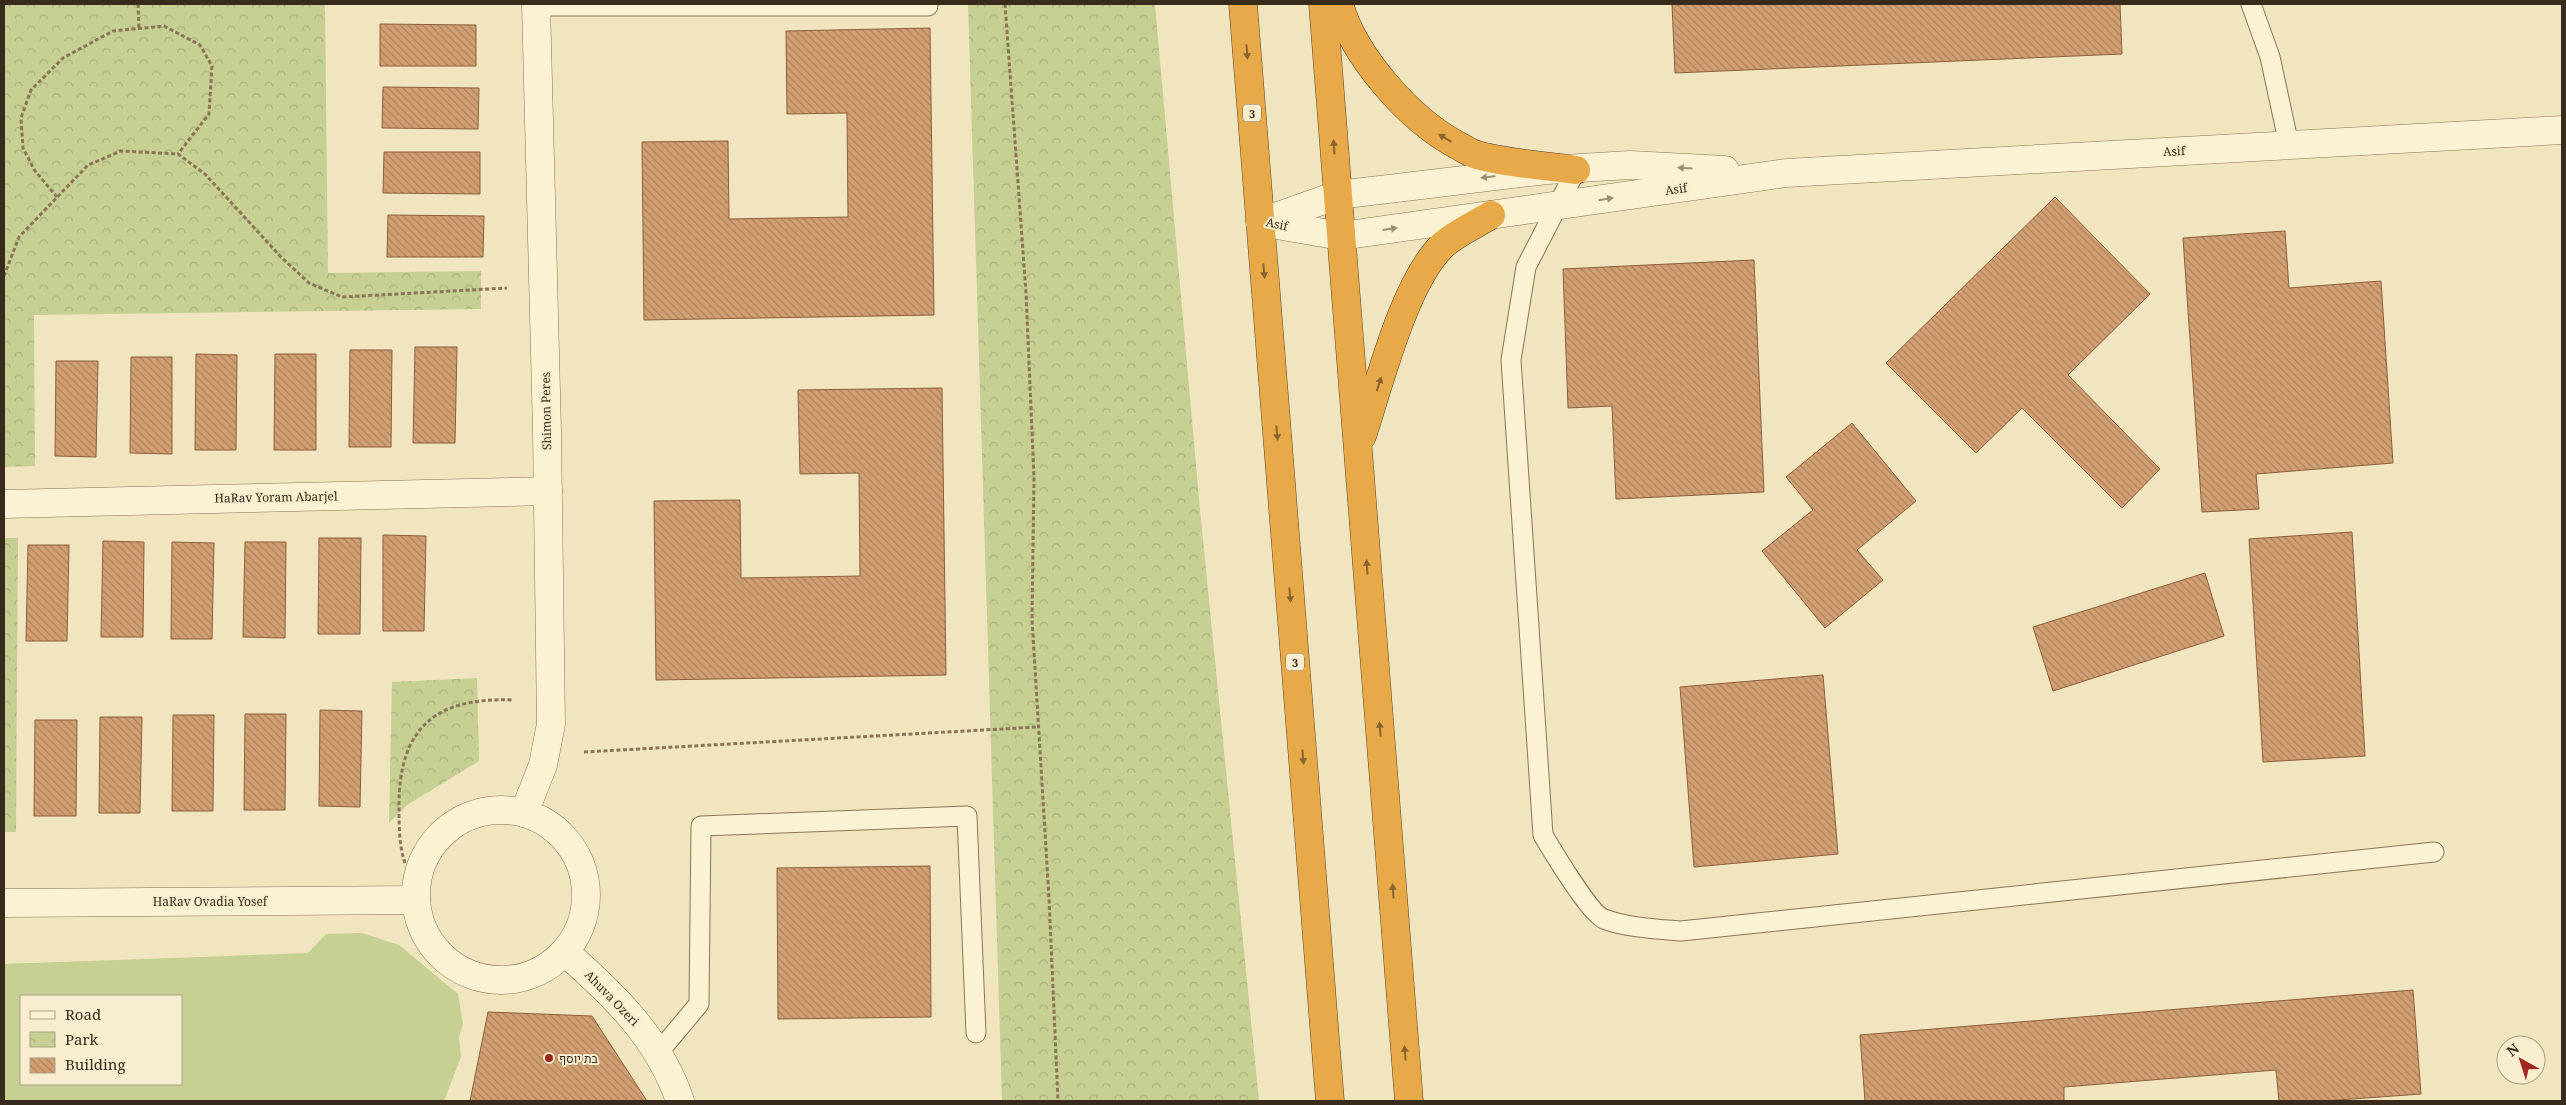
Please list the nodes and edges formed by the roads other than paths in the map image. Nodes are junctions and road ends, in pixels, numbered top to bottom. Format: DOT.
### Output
graph roads {
  1 [pos="1243,4"];
  2 [pos="1323,4"];
  3 [pos="1339,4"];
  4 [pos="2251,4"];
  5 [pos="536,5"];
  6 [pos="928,6"];
  7 [pos="2562,130"];
  8 [pos="2289,145"];
  9 [pos="1576,170"];
  10 [pos="1786,173"];
  11 [pos="1338,196"];
  12 [pos="1558,206"];
  13 [pos="1491,215"];
  14 [pos="1260,222"];
  15 [pos="1342,236"];
  16 [pos="1358,447"];
  17 [pos="548,491"];
  18 [pos="4,504"];
  19 [pos="524,813"];
  20 [pos="2434,852"];
  21 [pos="416,900"];
  22 [pos="4,903"];
  23 [pos="565,952"];
  24 [pos="976,1033"];
  25 [pos="658,1053"];
  26 [pos="680,1101"];
  27 [pos="1330,1101"];
  28 [pos="1409,1101"];
  1 -- 14 [label="highway, 3, one-way"];
  11 -- 2 [label="highway, one-way"];
  9 -- 3 [label="highway, one-way"];
  4 -- 8 [label="lane"];
  5 -- 6 [label="lane"];
  5 -- 17 [label="street, Shimon Peres"];
  7 -- 8 [label="street, Asif"];
  8 -- 10 [label="street, Asif"];
  10 -- 9 [label="street, Asif, one-way"];
  9 -- 11 [label="street, Asif, one-way"];
  9 -- 12 [label="lane"];
  12 -- 10 [label="street, Asif, one-way"];
  11 -- 14 [label="street, Asif"];
  11 -- 15 [label="highway"];
  12 -- 13 [label="street, Asif"];
  12 -- 20 [label="lane"];
  15 -- 13 [label="street, Asif, one-way"];
  16 -- 13 [label="highway, one-way"];
  14 -- 15 [label="street, Asif"];
  14 -- 27 [label="highway, 3, one-way"];
  15 -- 16 [label="highway"];
  28 -- 16 [label="highway, one-way"];
  17 -- 18 [label="street, HaRav Yoram Abarjel"];
  17 -- 19 [label="street, Shimon Peres"];
  19 -- 21 [label="street"];
  19 -- 23 [label="street"];
  21 -- 22 [label="street, HaRav Ovadia Yosef"];
  21 -- 23 [label="street"];
  23 -- 25 [label="street, Ahuva Ozeri"];
  24 -- 25 [label="lane"];
  25 -- 26 [label="street, Ahuva Ozeri"];
}
